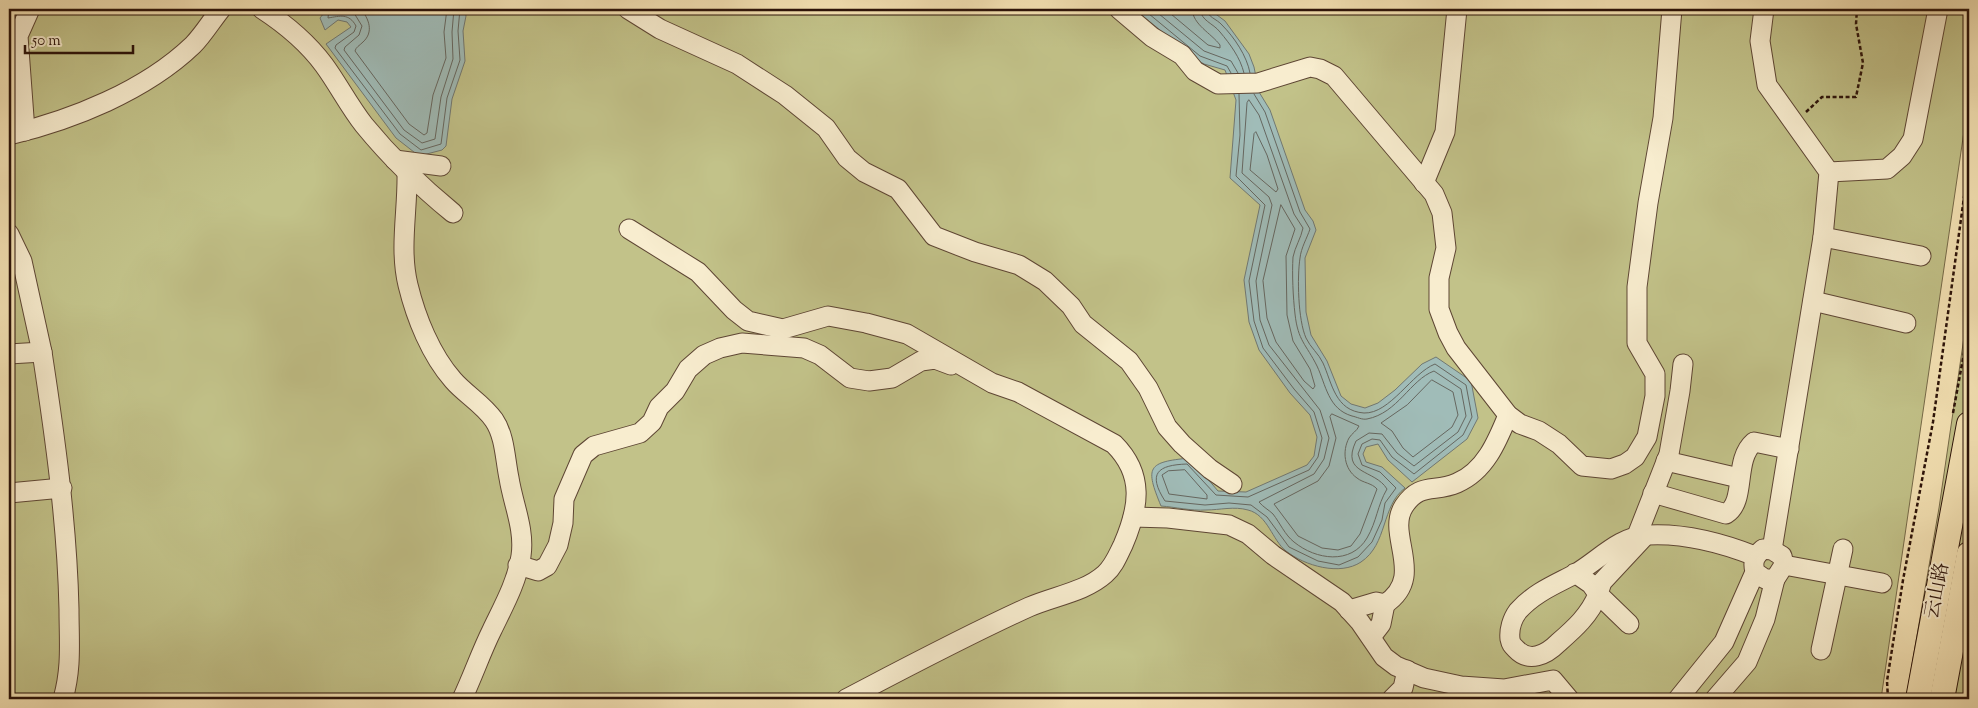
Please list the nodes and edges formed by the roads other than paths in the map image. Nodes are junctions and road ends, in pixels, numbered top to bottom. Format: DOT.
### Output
graph roads {
  1 [pos="30,9"];
  2 [pos="220,9"];
  3 [pos="262,9"];
  4 [pos="628,9"];
  5 [pos="1119,9"];
  6 [pos="1457,9"];
  7 [pos="1672,9"];
  8 [pos="1764,9"];
  9 [pos="1938,9"];
  10 [pos="17,133"];
  11 [pos="401,166"];
  12 [pos="441,166"];
  13 [pos="1829,172"];
  14 [pos="1424,183"];
  15 [pos="453,213"];
  16 [pos="629,229"];
  17 [pos="9,234"];
  18 [pos="1823,237"];
  19 [pos="1921,256"];
  20 [pos="1812,301"];
  21 [pos="748,321"];
  22 [pos="1906,323"];
  23 [pos="742,343"];
  24 [pos="42,352"];
  25 [pos="9,354"];
  26 [pos="1683,364"];
  27 [pos="1003,398"];
  28 [pos="1508,415"];
  29 [pos="1969,424"];
  30 [pos="1789,449"];
  31 [pos="1666,460"];
  32 [pos="1739,478"];
  33 [pos="1232,484"];
  34 [pos="62,488"];
  35 [pos="9,493"];
  36 [pos="1653,494"];
  37 [pos="1133,517"];
  38 [pos="1641,536"];
  39 [pos="1843,549"];
  40 [pos="1969,554"];
  41 [pos="1768,564"];
  42 [pos="518,565"];
  43 [pos="1576,573"];
  44 [pos="1837,575"];
  45 [pos="1882,583"];
  46 [pos="1598,594"];
  47 [pos="1385,604"];
  48 [pos="1349,610"];
  49 [pos="1629,624"];
  50 [pos="1371,637"];
  51 [pos="1821,650"];
  52 [pos="1407,670"];
  53 [pos="63,699"];
  54 [pos="462,699"];
  55 [pos="846,699"];
  56 [pos="1392,699"];
  57 [pos="1569,699"];
  58 [pos="1678,699"];
  59 [pos="1715,699"];
  60 [pos="1918,699"];
  61 [pos="1942,699"];
  1 -- 10 [label="lane"];
  2 -- 10 [label="lane"];
  3 -- 11 [label="lane"];
  4 -- 33 [label="lane"];
  5 -- 14 [label="lane"];
  6 -- 14 [label="lane"];
  7 -- 28 [label="lane"];
  8 -- 13 [label="lane"];
  9 -- 13 [label="lane"];
  11 -- 12 [label="lane"];
  11 -- 15 [label="lane"];
  11 -- 42 [label="lane"];
  13 -- 18 [label="lane"];
  14 -- 28 [label="lane"];
  16 -- 21 [label="lane"];
  17 -- 24 [label="lane"];
  18 -- 19 [label="lane"];
  18 -- 20 [label="lane"];
  20 -- 22 [label="lane"];
  20 -- 30 [label="lane"];
  21 -- 23 [label="lane"];
  21 -- 37 [label="lane"];
  23 -- 27 [label="lane"];
  23 -- 42 [label="lane"];
  24 -- 25 [label="lane"];
  24 -- 34 [label="lane"];
  26 -- 31 [label="lane"];
  28 -- 47 [label="lane"];
  29 -- 60 [label="main road, 云山路"];
  30 -- 32 [label="lane"];
  30 -- 41 [label="lane"];
  31 -- 32 [label="lane"];
  31 -- 36 [label="lane"];
  32 -- 36 [label="lane"];
  34 -- 35 [label="lane"];
  34 -- 53 [label="lane"];
  36 -- 38 [label="lane"];
  37 -- 48 [label="lane"];
  37 -- 55 [label="lane"];
  38 -- 41 [label="lane"];
  38 -- 43 [label="lane"];
  38 -- 46 [label="lane"];
  39 -- 44 [label="lane"];
  40 -- 61 [label="main road, 云山路"];
  41 -- 44 [label="lane"];
  41 -- 58 [label="lane"];
  41 -- 59 [label="lane"];
  42 -- 54 [label="lane"];
  43 -- 46 [label="lane"];
  43 -- 46 [label="lane"];
  44 -- 45 [label="lane"];
  44 -- 51 [label="lane"];
  46 -- 49 [label="lane"];
  47 -- 48 [label="lane"];
  47 -- 50 [label="lane"];
  48 -- 50 [label="lane"];
  50 -- 52 [label="lane"];
  52 -- 56 [label="lane"];
  52 -- 57 [label="lane"];
}
